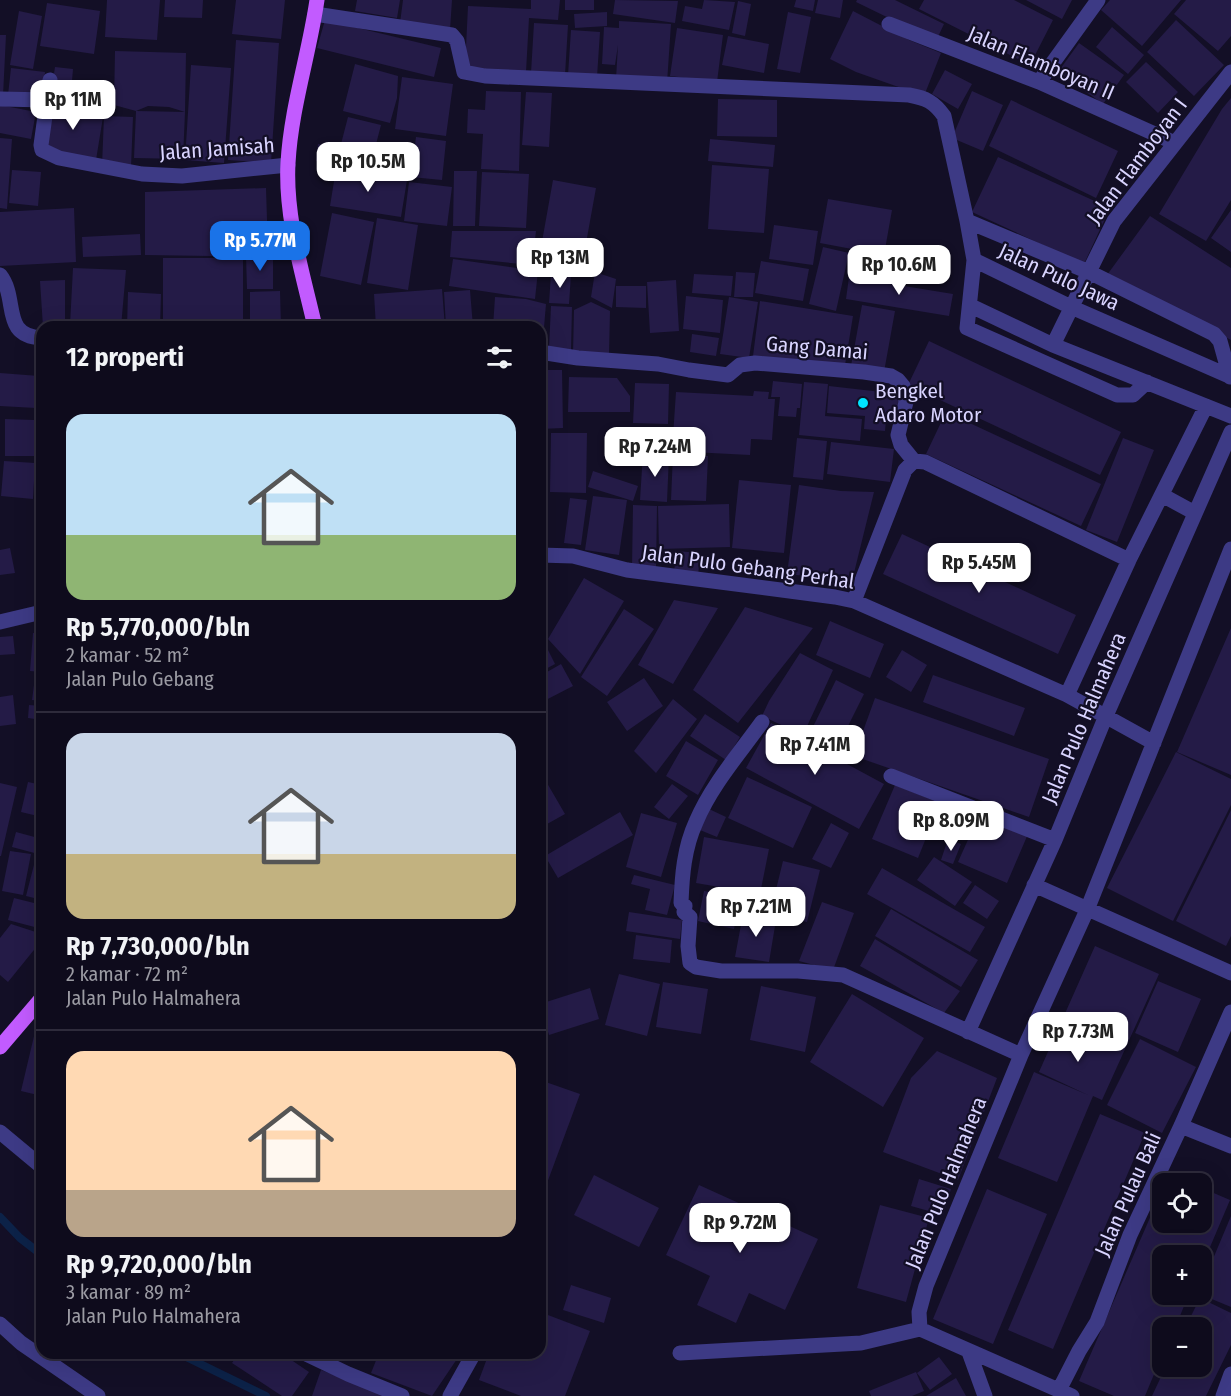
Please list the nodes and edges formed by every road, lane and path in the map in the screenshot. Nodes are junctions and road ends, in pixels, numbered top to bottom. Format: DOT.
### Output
graph roads {
  1 [pos="1098,0"];
  2 [pos="316,7"];
  3 [pos="889,24"];
  4 [pos="1231,72"];
  5 [pos="50,80"];
  6 [pos="1039,82"];
  7 [pos="0,99"];
  8 [pos="48,100"];
  9 [pos="1175,143"];
  10 [pos="288,165"];
  11 [pos="967,221"];
  12 [pos="974,260"];
  13 [pos="1089,272"];
  14 [pos="0,275"];
  15 [pos="971,306"];
  16 [pos="1071,307"];
  17 [pos="314,321"];
  18 [pos="36,338"];
  19 [pos="1053,345"];
  20 [pos="546,353"];
  21 [pos="1230,377"];
  22 [pos="1147,382"];
  23 [pos="1206,406"];
  24 [pos="1231,416"];
  25 [pos="1231,432"];
  26 [pos="914,461"];
  27 [pos="1162,495"];
  28 [pos="1195,513"];
  29 [pos="1231,549"];
  30 [pos="546,555"];
  31 [pos="1129,560"];
  32 [pos="854,601"];
  33 [pos="36,613"];
  34 [pos="0,622"];
  35 [pos="1067,695"];
  36 [pos="1106,718"];
  37 [pos="762,722"];
  38 [pos="1154,744"];
  39 [pos="891,776"];
  40 [pos="1055,840"];
  41 [pos="1034,885"];
  42 [pos="1087,910"];
  43 [pos="1231,973"];
  44 [pos="36,1005"];
  45 [pos="1231,1012"];
  46 [pos="968,1032"];
  47 [pos="1,1044"];
  48 [pos="1021,1054"];
  49 [pos="1181,1126"];
  50 [pos="0,1132"];
  51 [pos="1231,1146"];
  52 [pos="36,1162"];
  53 [pos="0,1324"];
  54 [pos="920,1329"];
  55 [pos="969,1352"];
  56 [pos="36,1353"];
  57 [pos="680,1353"];
  58 [pos="44,1359"];
  59 [pos="317,1359"];
  60 [pos="471,1359"];
  61 [pos="1231,1374"];
  62 [pos="1066,1393"];
  63 [pos="98,1396"];
  64 [pos="402,1396"];
  65 [pos="450,1396"];
  66 [pos="985,1396"];
  67 [pos="1223,1396"];
  1 -- 6 [label="street"];
  2 -- 10 [label="main road"];
  2 -- 11 [label="street"];
  3 -- 6 [label="street, Jalan Flamboyan II"];
  4 -- 9 [label="street, Jalan Flamboyan I"];
  5 -- 8 [label="street, Jalan Jamisah"];
  6 -- 9 [label="street, Jalan Flamboyan II"];
  7 -- 8 [label="street"];
  8 -- 10 [label="street, Jalan Jamisah"];
  9 -- 13 [label="street, Jalan Flamboyan I"];
  10 -- 17 [label="main road"];
  11 -- 12 [label="street"];
  11 -- 13 [label="street"];
  12 -- 15 [label="street, Jalan Pulo Jawa"];
  12 -- 16 [label="street, Jalan Pulo Jawa"];
  13 -- 16 [label="street, Jalan Flamboyan I"];
  13 -- 21 [label="street"];
  14 -- 18 [label="street"];
  15 -- 19 [label="street"];
  15 -- 22 [label="street, Jalan Pulo Jawa"];
  16 -- 19 [label="street, Jalan Flamboyan I"];
  16 -- 21 [label="street, Jalan Pulo Jawa"];
  19 -- 22 [label="street"];
  20 -- 26 [label="street, Gang Damai"];
  22 -- 23 [label="street"];
  23 -- 24 [label="street"];
  23 -- 27 [label="street"];
  25 -- 28 [label="street, Jalan Pulo Halmahera"];
  26 -- 31 [label="street"];
  26 -- 32 [label="street"];
  27 -- 28 [label="street"];
  27 -- 31 [label="street"];
  28 -- 36 [label="street, Jalan Pulo Halmahera"];
  29 -- 38 [label="street, Jalan Pulo Halmahera"];
  30 -- 32 [label="street, Jalan Pulo Gebang Perhal"];
  31 -- 35 [label="street"];
  32 -- 35 [label="street, Jalan Pulo Gebang Perhal"];
  33 -- 34 [label="street"];
  35 -- 36 [label="street, Jalan Pulo Gebang Perhal"];
  36 -- 38 [label="street, Jalan Pulo Gebang Perhal"];
  36 -- 40 [label="street, Jalan Pulo Halmahera"];
  37 -- 46 [label="street"];
  38 -- 42 [label="street, Jalan Pulo Halmahera"];
  39 -- 40 [label="street"];
  40 -- 41 [label="street, Jalan Pulo Halmahera"];
  41 -- 42 [label="street"];
  41 -- 46 [label="street, Jalan Pulo Halmahera"];
  42 -- 43 [label="street"];
  42 -- 48 [label="street, Jalan Pulo Halmahera"];
  44 -- 47 [label="main road"];
  45 -- 49 [label="street, Jalan Pulau Bali"];
  46 -- 48 [label="street"];
  48 -- 54 [label="street, Jalan Pulo Halmahera"];
  49 -- 51 [label="street"];
  49 -- 62 [label="street, Jalan Pulau Bali"];
  50 -- 52 [label="street"];
  53 -- 56 [label="street"];
  54 -- 55 [label="street"];
  54 -- 57 [label="street"];
  55 -- 62 [label="street"];
  55 -- 66 [label="street"];
  58 -- 63 [label="street"];
  59 -- 64 [label="street"];
  60 -- 65 [label="street"];
  61 -- 67 [label="street"];
}
